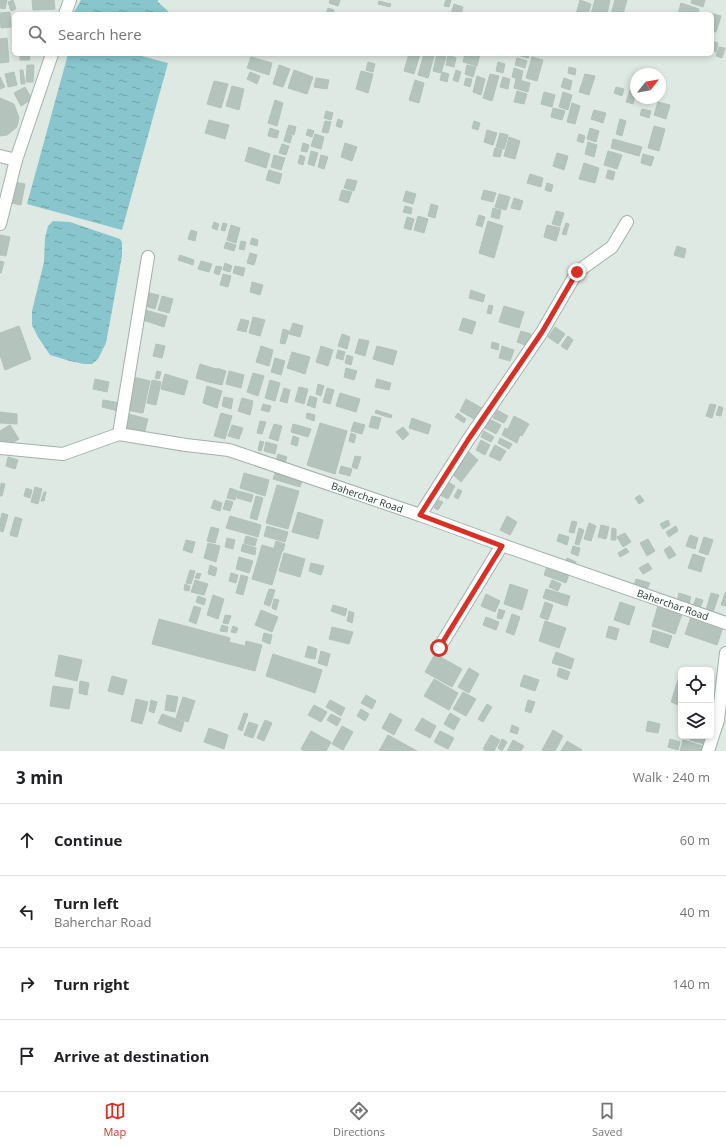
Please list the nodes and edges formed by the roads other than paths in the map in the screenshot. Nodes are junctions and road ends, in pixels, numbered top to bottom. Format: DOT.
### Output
graph roads {
  1 [pos="70,0"];
  2 [pos="66,12"];
  3 [pos="51,56"];
  4 [pos="0,156"];
  5 [pos="16,160"];
  6 [pos="627,222"];
  7 [pos="0,224"];
  8 [pos="148,258"];
  9 [pos="119,434"];
  10 [pos="0,448"];
  11 [pos="420,515"];
  12 [pos="502,546"];
  13 [pos="726,623"];
  14 [pos="439,648"];
  15 [pos="726,653"];
  16 [pos="708,751"];
  1 -- 2 [label="street"];
  3 -- 5 [label="street"];
  4 -- 5 [label="street"];
  5 -- 7 [label="street"];
  6 -- 11 [label="street"];
  8 -- 9 [label="street"];
  9 -- 10 [label="street, Baherchar Road"];
  9 -- 11 [label="street, Baherchar Road"];
  11 -- 12 [label="street, Baherchar Road"];
  12 -- 13 [label="street, Baherchar Road"];
  12 -- 14 [label="street"];
  15 -- 16 [label="street"];
}
